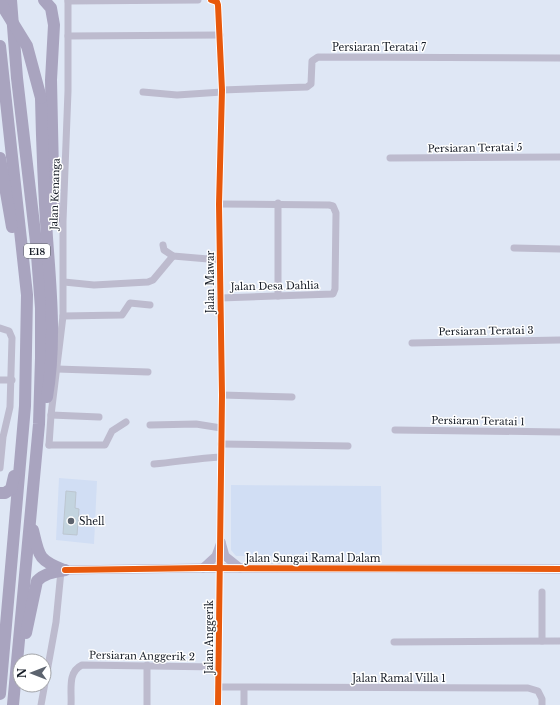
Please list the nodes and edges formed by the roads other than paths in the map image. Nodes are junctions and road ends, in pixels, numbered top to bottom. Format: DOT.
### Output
graph roads {
  1 [pos="11,0"];
  2 [pos="44,0"];
  3 [pos="54,0"];
  4 [pos="68,0"];
  5 [pos="154,0"];
  6 [pos="198,0"];
  7 [pos="211,0"];
  8 [pos="0,2"];
  9 [pos="54,25"];
  10 [pos="220,35"];
  11 [pos="68,36"];
  12 [pos="0,46"];
  13 [pos="560,58"];
  14 [pos="222,91"];
  15 [pos="143,92"];
  16 [pos="560,157"];
  17 [pos="0,158"];
  18 [pos="390,158"];
  19 [pos="219,204"];
  20 [pos="278,204"];
  21 [pos="164,245"];
  22 [pos="514,248"];
  23 [pos="560,249"];
  24 [pos="22,250"];
  25 [pos="173,256"];
  26 [pos="220,260"];
  27 [pos="64,282"];
  28 [pos="278,296"];
  29 [pos="220,298"];
  30 [pos="150,305"];
  31 [pos="58,315"];
  32 [pos="0,328"];
  33 [pos="560,340"];
  34 [pos="412,343"];
  35 [pos="57,369"];
  36 [pos="148,372"];
  37 [pos="0,380"];
  38 [pos="12,380"];
  39 [pos="222,395"];
  40 [pos="292,397"];
  41 [pos="25,406"];
  42 [pos="51,415"];
  43 [pos="99,417"];
  44 [pos="126,422"];
  45 [pos="38,424"];
  46 [pos="150,425"];
  47 [pos="221,428"];
  48 [pos="395,430"];
  49 [pos="560,432"];
  50 [pos="1,437"];
  51 [pos="221,444"];
  52 [pos="49,445"];
  53 [pos="348,446"];
  54 [pos="36,453"];
  55 [pos="221,457"];
  56 [pos="154,464"];
  57 [pos="0,468"];
  58 [pos="0,493"];
  59 [pos="0,497"];
  60 [pos="30,519"];
  61 [pos="221,542"];
  62 [pos="11,568"];
  63 [pos="203,568"];
  64 [pos="219,568"];
  65 [pos="240,568"];
  66 [pos="545,569"];
  67 [pos="560,569"];
  68 [pos="63,570"];
  69 [pos="560,575"];
  70 [pos="542,592"];
  71 [pos="542,641"];
  72 [pos="560,641"];
  73 [pos="394,642"];
  74 [pos="23,653"];
  75 [pos="4,654"];
  76 [pos="147,665"];
  77 [pos="218,667"];
  78 [pos="0,674"];
  79 [pos="218,688"];
  80 [pos="244,688"];
  81 [pos="15,693"];
  82 [pos="0,694"];
  83 [pos="13,705"];
  84 [pos="41,705"];
  85 [pos="71,705"];
  86 [pos="147,705"];
  87 [pos="218,705"];
  88 [pos="244,705"];
  89 [pos="542,705"];
  1 -- 45 [label="highway, E18, bridge"];
  2 -- 9 [label="highway"];
  3 -- 9 [label="highway"];
  4 -- 5 [label="street"];
  4 -- 11 [label="street, Jalan Kenanga"];
  5 -- 6 [label="street"];
  7 -- 10 [label="street, Jalan Mawar"];
  8 -- 31 [label="highway, E18, bridge"];
  9 -- 31 [label="highway"];
  10 -- 11 [label="street"];
  10 -- 14 [label="street, Jalan Mawar"];
  11 -- 27 [label="street, Jalan Kenanga"];
  12 -- 24 [label="highway, E18"];
  13 -- 14 [label="street, Persiaran Teratai 7"];
  14 -- 15 [label="street"];
  14 -- 19 [label="street, Jalan Mawar"];
  16 -- 18 [label="street, Persiaran Teratai 5"];
  17 -- 24 [label="highway"];
  19 -- 20 [label="street"];
  19 -- 26 [label="street, Jalan Mawar"];
  20 -- 28 [label="street"];
  20 -- 28 [label="street, Jalan Desa Dahlia"];
  21 -- 25 [label="street"];
  22 -- 23 [label="street"];
  24 -- 41 [label="highway, E18"];
  25 -- 26 [label="street"];
  25 -- 27 [label="street"];
  26 -- 29 [label="street, Jalan Mawar"];
  27 -- 31 [label="street, Jalan Kenanga"];
  28 -- 29 [label="street, Jalan Desa Dahlia"];
  29 -- 39 [label="street, Jalan Mawar"];
  30 -- 31 [label="street"];
  31 -- 35 [label="street, Jalan Kenanga"];
  31 -- 45 [label="highway, E18"];
  32 -- 38 [label="street"];
  33 -- 34 [label="street, Persiaran Teratai 3"];
  35 -- 36 [label="street"];
  35 -- 42 [label="street, Jalan Kenanga"];
  37 -- 38 [label="street"];
  38 -- 50 [label="street"];
  39 -- 40 [label="street"];
  39 -- 47 [label="street, Jalan Mawar"];
  41 -- 58 [label="highway"];
  41 -- 62 [label="highway, E18"];
  42 -- 43 [label="street"];
  42 -- 52 [label="street, Jalan Kenanga"];
  44 -- 52 [label="street"];
  45 -- 54 [label="highway, E18"];
  46 -- 47 [label="street"];
  47 -- 51 [label="street, Jalan Mawar"];
  48 -- 49 [label="street, Persiaran Teratai 1"];
  50 -- 57 [label="street"];
  51 -- 53 [label="street"];
  51 -- 55 [label="street, Jalan Mawar"];
  52 -- 54 [label="street"];
  54 -- 60 [label="highway, E18"];
  55 -- 56 [label="street"];
  55 -- 61 [label="street, Jalan Mawar"];
  59 -- 62 [label="highway"];
  60 -- 68 [label="highway"];
  60 -- 83 [label="highway, E18"];
  61 -- 63 [label="street"];
  61 -- 64 [label="street, Jalan Mawar"];
  61 -- 65 [label="street"];
  62 -- 75 [label="highway, E18"];
  63 -- 64 [label="street, Jalan Sungai Ramal Dalam"];
  63 -- 68 [label="street, Jalan Sungai Ramal Dalam"];
  64 -- 65 [label="street, Jalan Sungai Ramal Dalam"];
  64 -- 77 [label="street, Jalan Anggerik"];
  65 -- 66 [label="street, Jalan Sungai Ramal Dalam"];
  66 -- 67 [label="street, Jalan Sungai Ramal Dalam"];
  66 -- 69 [label="street"];
  68 -- 74 [label="highway"];
  68 -- 84 [label="street"];
  70 -- 71 [label="street"];
  71 -- 72 [label="street"];
  71 -- 73 [label="street"];
  75 -- 78 [label="street"];
  75 -- 82 [label="highway, E18"];
  76 -- 77 [label="street, Persiaran Anggerik 2"];
  76 -- 85 [label="street, Persiaran Anggerik 2"];
  76 -- 86 [label="street"];
  77 -- 79 [label="street, Jalan Anggerik"];
  79 -- 80 [label="street, Jalan Ramal Villa 1"];
  79 -- 87 [label="street, Jalan Anggerik"];
  80 -- 88 [label="street"];
  80 -- 89 [label="street, Jalan Ramal Villa 1"];
  81 -- 83 [label="highway"];
}
